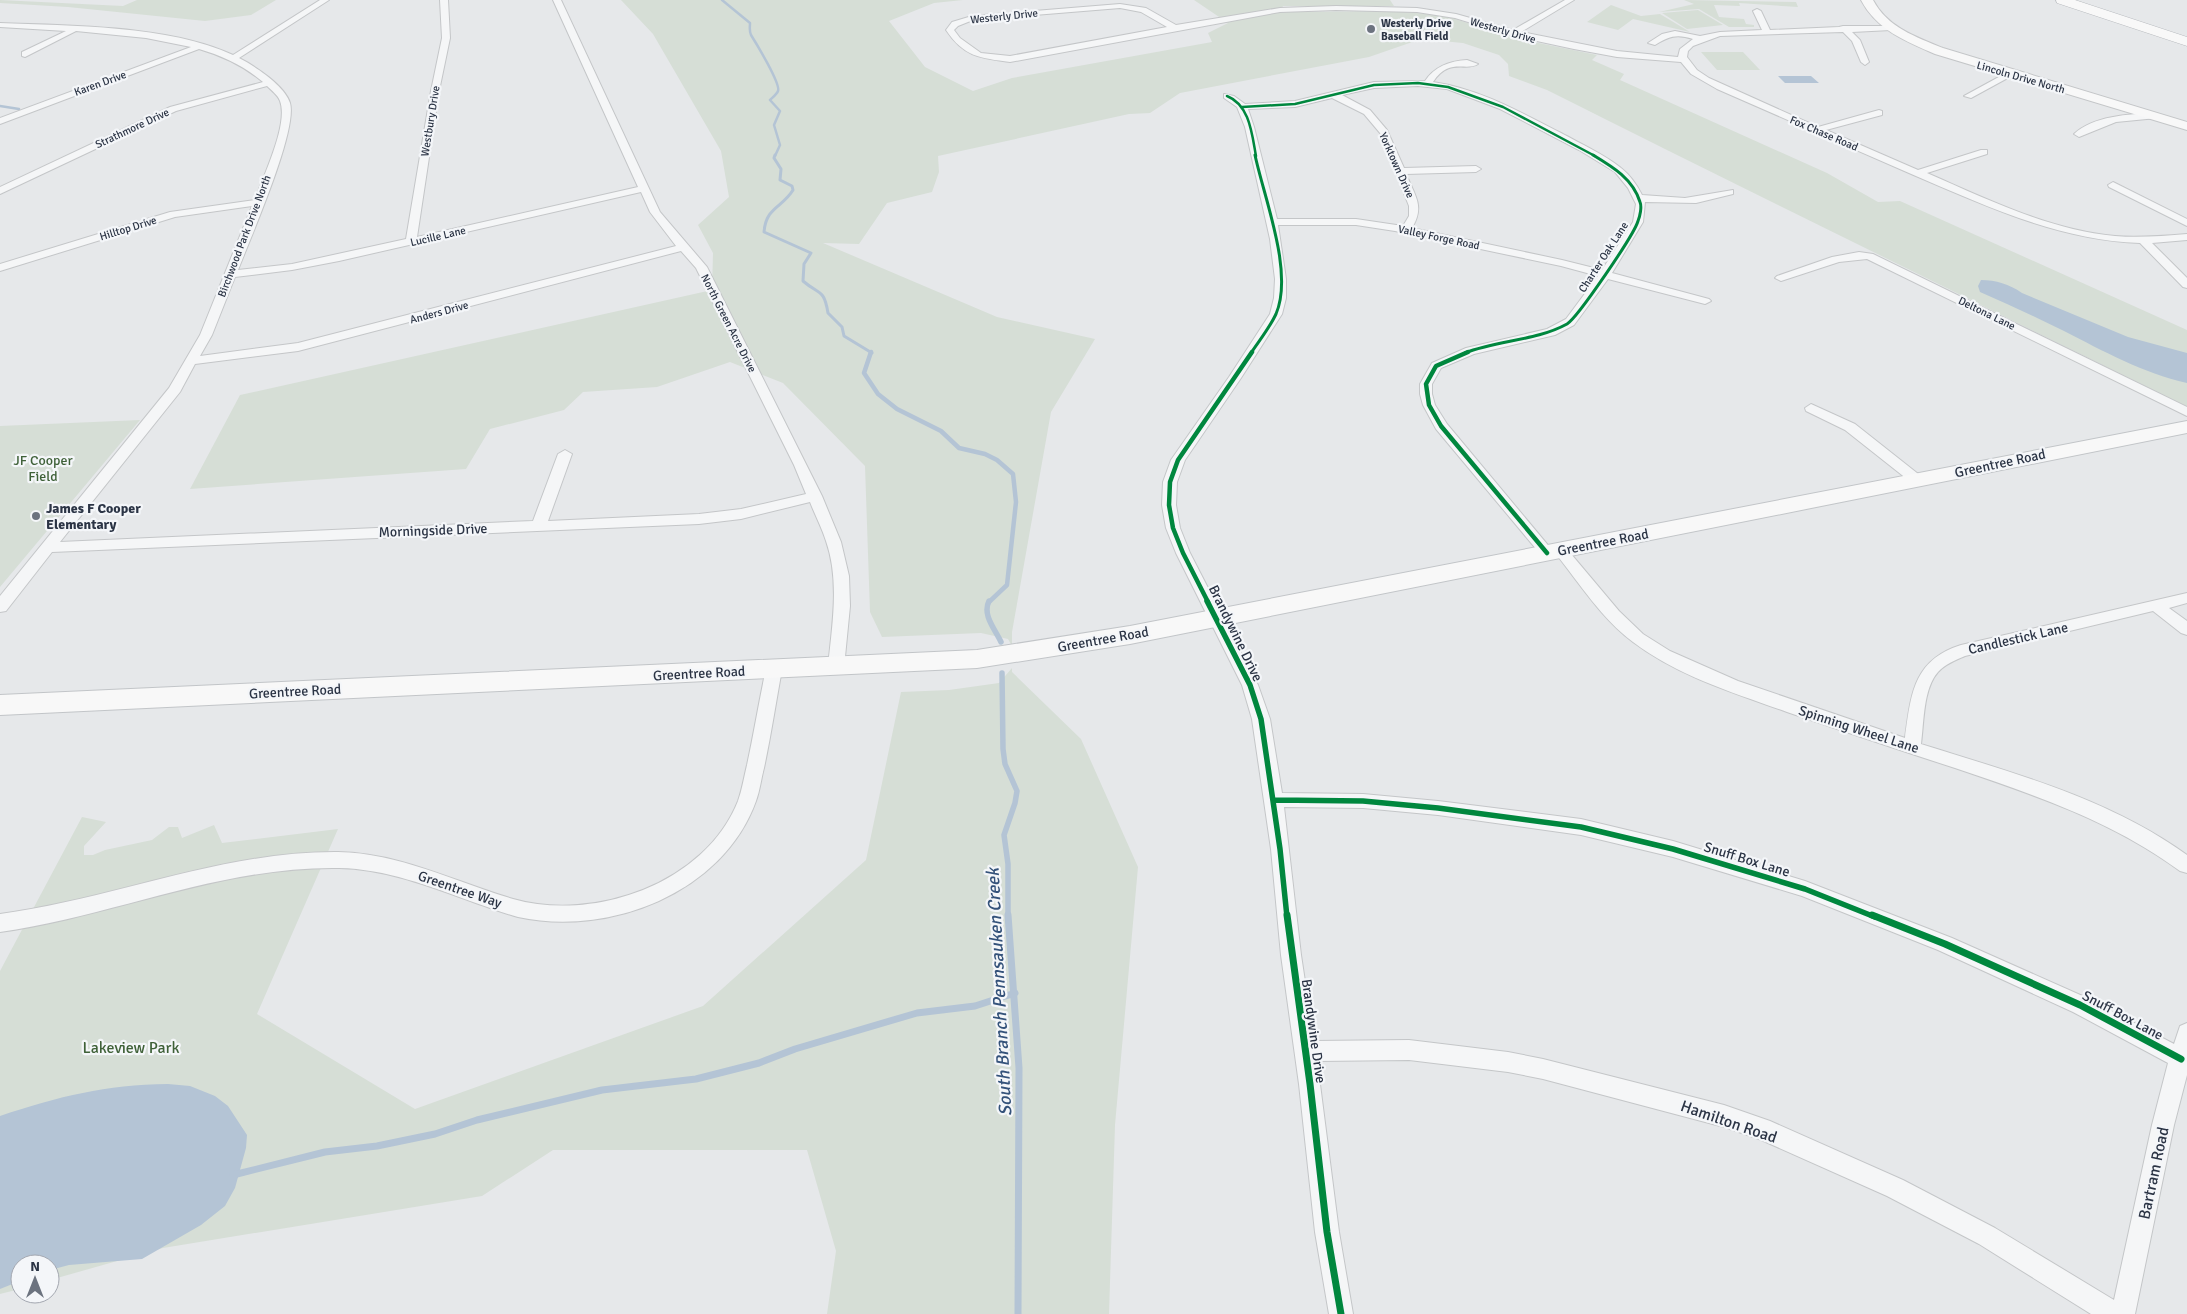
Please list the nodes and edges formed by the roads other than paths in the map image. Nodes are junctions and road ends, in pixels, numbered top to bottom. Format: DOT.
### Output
graph roads {
  1 [pos="325,0"];
  2 [pos="444,0"];
  3 [pos="557,0"];
  4 [pos="1402,0"];
  5 [pos="1570,0"];
  6 [pos="1867,0"];
  7 [pos="2062,0"];
  8 [pos="2083,1"];
  9 [pos="1406,9"];
  10 [pos="1757,11"];
  11 [pos="0,25"];
  12 [pos="1175,28"];
  13 [pos="1843,28"];
  14 [pos="1891,28"];
  15 [pos="74,30"];
  16 [pos="1766,31"];
  17 [pos="1514,33"];
  18 [pos="2187,36"];
  19 [pos="1700,39"];
  20 [pos="2187,42"];
  21 [pos="1652,43"];
  22 [pos="200,46"];
  23 [pos="25,54"];
  24 [pos="234,58"];
  25 [pos="1683,60"];
  26 [pos="1865,62"];
  27 [pos="1474,64"];
  28 [pos="2011,74"];
  29 [pos="270,83"];
  30 [pos="1428,84"];
  31 [pos="1332,94"];
  32 [pos="1227,96"];
  33 [pos="1968,96"];
  34 [pos="1242,107"];
  35 [pos="1879,113"];
  36 [pos="2154,116"];
  37 [pos="0,121"];
  38 [pos="2187,126"];
  39 [pos="1817,130"];
  40 [pos="2080,134"];
  41 [pos="1984,152"];
  42 [pos="1476,169"];
  43 [pos="1400,171"];
  44 [pos="1918,173"];
  45 [pos="2113,186"];
  46 [pos="645,188"];
  47 [pos="0,191"];
  48 [pos="1729,192"];
  49 [pos="1639,198"];
  50 [pos="259,202"];
  51 [pos="1271,222"];
  52 [pos="2187,223"];
  53 [pos="1406,230"];
  54 [pos="2187,237"];
  55 [pos="2144,241"];
  56 [pos="411,242"];
  57 [pos="684,247"];
  58 [pos="0,268"];
  59 [pos="1605,273"];
  60 [pos="229,274"];
  61 [pos="1781,278"];
  62 [pos="2187,285"];
  63 [pos="1705,301"];
  64 [pos="192,361"];
  65 [pos="1811,408"];
  66 [pos="2187,412"];
  67 [pos="2187,427"];
  68 [pos="566,454"];
  69 [pos="1917,480"];
  70 [pos="814,496"];
  71 [pos="539,526"];
  72 [pos="48,548"];
  73 [pos="1554,552"];
  74 [pos="2187,598"];
  75 [pos="2155,604"];
  76 [pos="0,607"];
  77 [pos="1217,618"];
  78 [pos="2187,629"];
  79 [pos="836,667"];
  80 [pos="774,669"];
  81 [pos="0,705"];
  82 [pos="1912,747"];
  83 [pos="1274,800"];
  84 [pos="2187,866"];
  85 [pos="0,923"];
  86 [pos="2187,1033"];
  87 [pos="1306,1051"];
  88 [pos="2181,1060"];
  89 [pos="1342,1314"];
  90 [pos="2114,1314"];
  91 [pos="2123,1314"];
  1 -- 24 [label="street"];
  2 -- 56 [label="street, Westbury Drive"];
  3 -- 46 [label="street, North Green Acre Drive"];
  4 -- 9 [label="street"];
  5 -- 17 [label="street"];
  6 -- 14 [label="street, Lincoln Drive North"];
  7 -- 20 [label="highway"];
  8 -- 18 [label="highway"];
  9 -- 12 [label="street, Westerly Drive"];
  9 -- 17 [label="street, Westerly Drive"];
  10 -- 16 [label="street"];
  11 -- 15 [label="street, Birchwood Park Drive North"];
  12 -- 12 [label="street, Westerly Drive"];
  13 -- 14 [label="street"];
  13 -- 16 [label="street"];
  13 -- 26 [label="street"];
  14 -- 28 [label="street, Lincoln Drive North"];
  15 -- 22 [label="street, Birchwood Park Drive North"];
  15 -- 23 [label="street"];
  16 -- 19 [label="street"];
  17 -- 25 [label="street, Westerly Drive"];
  19 -- 21 [label="street"];
  19 -- 25 [label="street"];
  22 -- 24 [label="street, Birchwood Park Drive North"];
  22 -- 37 [label="street, Karen Drive"];
  24 -- 29 [label="street, Birchwood Park Drive North"];
  25 -- 39 [label="street, Fox Chase Road"];
  27 -- 30 [label="street"];
  28 -- 33 [label="street"];
  28 -- 36 [label="street, Lincoln Drive North"];
  29 -- 47 [label="street, Strathmore Drive"];
  29 -- 50 [label="street, Birchwood Park Drive North"];
  30 -- 31 [label="street"];
  30 -- 49 [label="street"];
  31 -- 34 [label="street"];
  31 -- 43 [label="street, Yorktown Drive"];
  32 -- 34 [label="street"];
  34 -- 51 [label="street, Brandywine Drive"];
  35 -- 39 [label="street"];
  36 -- 38 [label="street, Lincoln Drive North"];
  36 -- 40 [label="street"];
  39 -- 44 [label="street, Fox Chase Road"];
  41 -- 44 [label="street"];
  42 -- 43 [label="street"];
  43 -- 53 [label="street, Yorktown Drive"];
  44 -- 55 [label="street, Fox Chase Road"];
  45 -- 52 [label="street"];
  46 -- 56 [label="street, Lucille Lane"];
  46 -- 57 [label="street, North Green Acre Drive"];
  48 -- 49 [label="street"];
  49 -- 59 [label="street, Charter Oak Lane"];
  50 -- 58 [label="street, Hilltop Drive"];
  50 -- 60 [label="street, Birchwood Park Drive North"];
  51 -- 53 [label="street, Valley Forge Road"];
  51 -- 77 [label="street, Brandywine Drive"];
  53 -- 59 [label="street, Valley Forge Road"];
  54 -- 55 [label="street, Fox Chase Road"];
  55 -- 62 [label="street"];
  56 -- 60 [label="street, Lucille Lane"];
  57 -- 64 [label="street, Anders Drive"];
  57 -- 70 [label="street, North Green Acre Drive"];
  59 -- 63 [label="street, Valley Forge Road"];
  59 -- 73 [label="street, Charter Oak Lane"];
  60 -- 64 [label="street, Birchwood Park Drive North"];
  61 -- 66 [label="street, Deltona Lane"];
  64 -- 72 [label="street, Birchwood Park Drive North"];
  65 -- 69 [label="street"];
  67 -- 69 [label="main road, Greentree Road"];
  68 -- 71 [label="street"];
  69 -- 73 [label="main road, Greentree Road"];
  70 -- 71 [label="street, Morningside Drive"];
  70 -- 79 [label="street, North Green Acre Drive"];
  71 -- 72 [label="street, Morningside Drive"];
  72 -- 76 [label="street, Birchwood Park Drive North"];
  73 -- 77 [label="main road, Greentree Road"];
  73 -- 82 [label="street, Spinning Wheel Lane"];
  74 -- 75 [label="street, Candlestick Lane"];
  75 -- 78 [label="street"];
  75 -- 82 [label="street, Candlestick Lane"];
  77 -- 79 [label="main road, Greentree Road"];
  77 -- 83 [label="street, Brandywine Drive"];
  79 -- 80 [label="main road, Greentree Road"];
  80 -- 81 [label="main road, Greentree Road"];
  80 -- 85 [label="street, Greentree Way"];
  82 -- 84 [label="street, Spinning Wheel Lane"];
  83 -- 87 [label="street, Brandywine Drive"];
  83 -- 88 [label="street, Snuff Box Lane"];
  86 -- 88 [label="street, Bartram Road"];
  87 -- 89 [label="street, Brandywine Drive"];
  87 -- 90 [label="street, Hamilton Road"];
  88 -- 91 [label="street, Bartram Road"];
}
